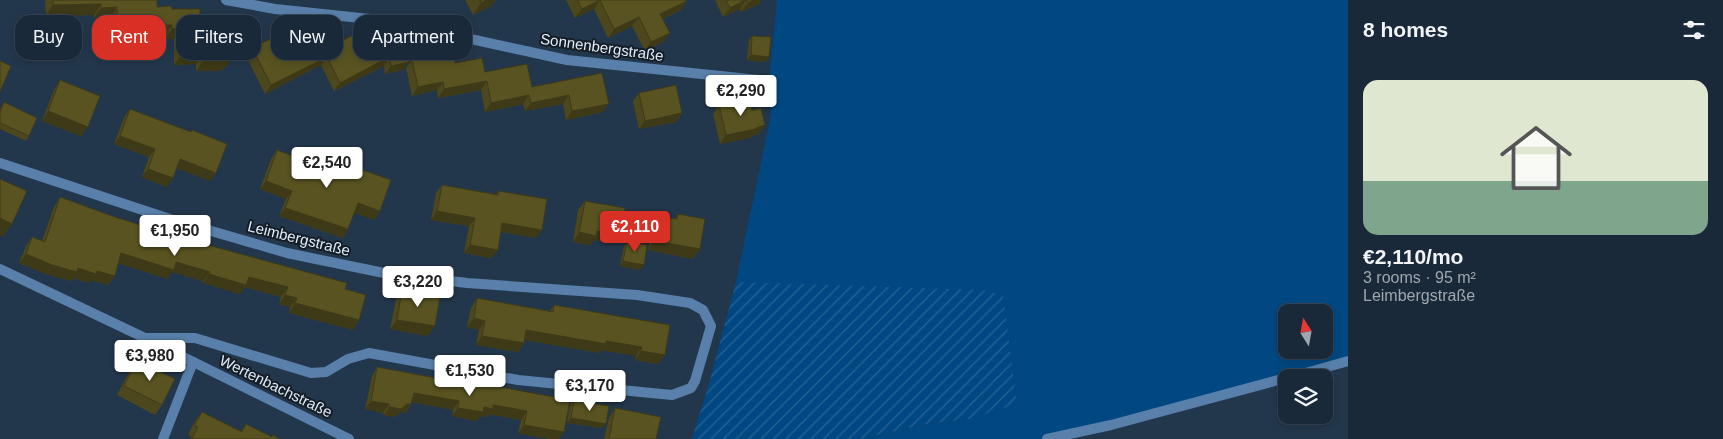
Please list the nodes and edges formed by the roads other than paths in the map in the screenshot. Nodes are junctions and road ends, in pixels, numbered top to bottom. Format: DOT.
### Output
graph roads {
  1 [pos="226,0"];
  2 [pos="769,81"];
  3 [pos="0,163"];
  4 [pos="0,269"];
  5 [pos="146,338"];
  6 [pos="193,362"];
  7 [pos="1348,362"];
  8 [pos="1321,369"];
  9 [pos="1278,380"];
  10 [pos="164,439"];
  11 [pos="349,439"];
  12 [pos="1046,439"];
  1 -- 2 [label="street, Sonnenbergstraße"];
  3 -- 5 [label="street, Leimbergstraße"];
  4 -- 5 [label="street, Wertenbachstraße"];
  5 -- 6 [label="street, Wertenbachstraße"];
  6 -- 10 [label="street"];
  6 -- 11 [label="street, Wertenbachstraße"];
  7 -- 8 [label="street"];
  9 -- 12 [label="street"];
}
